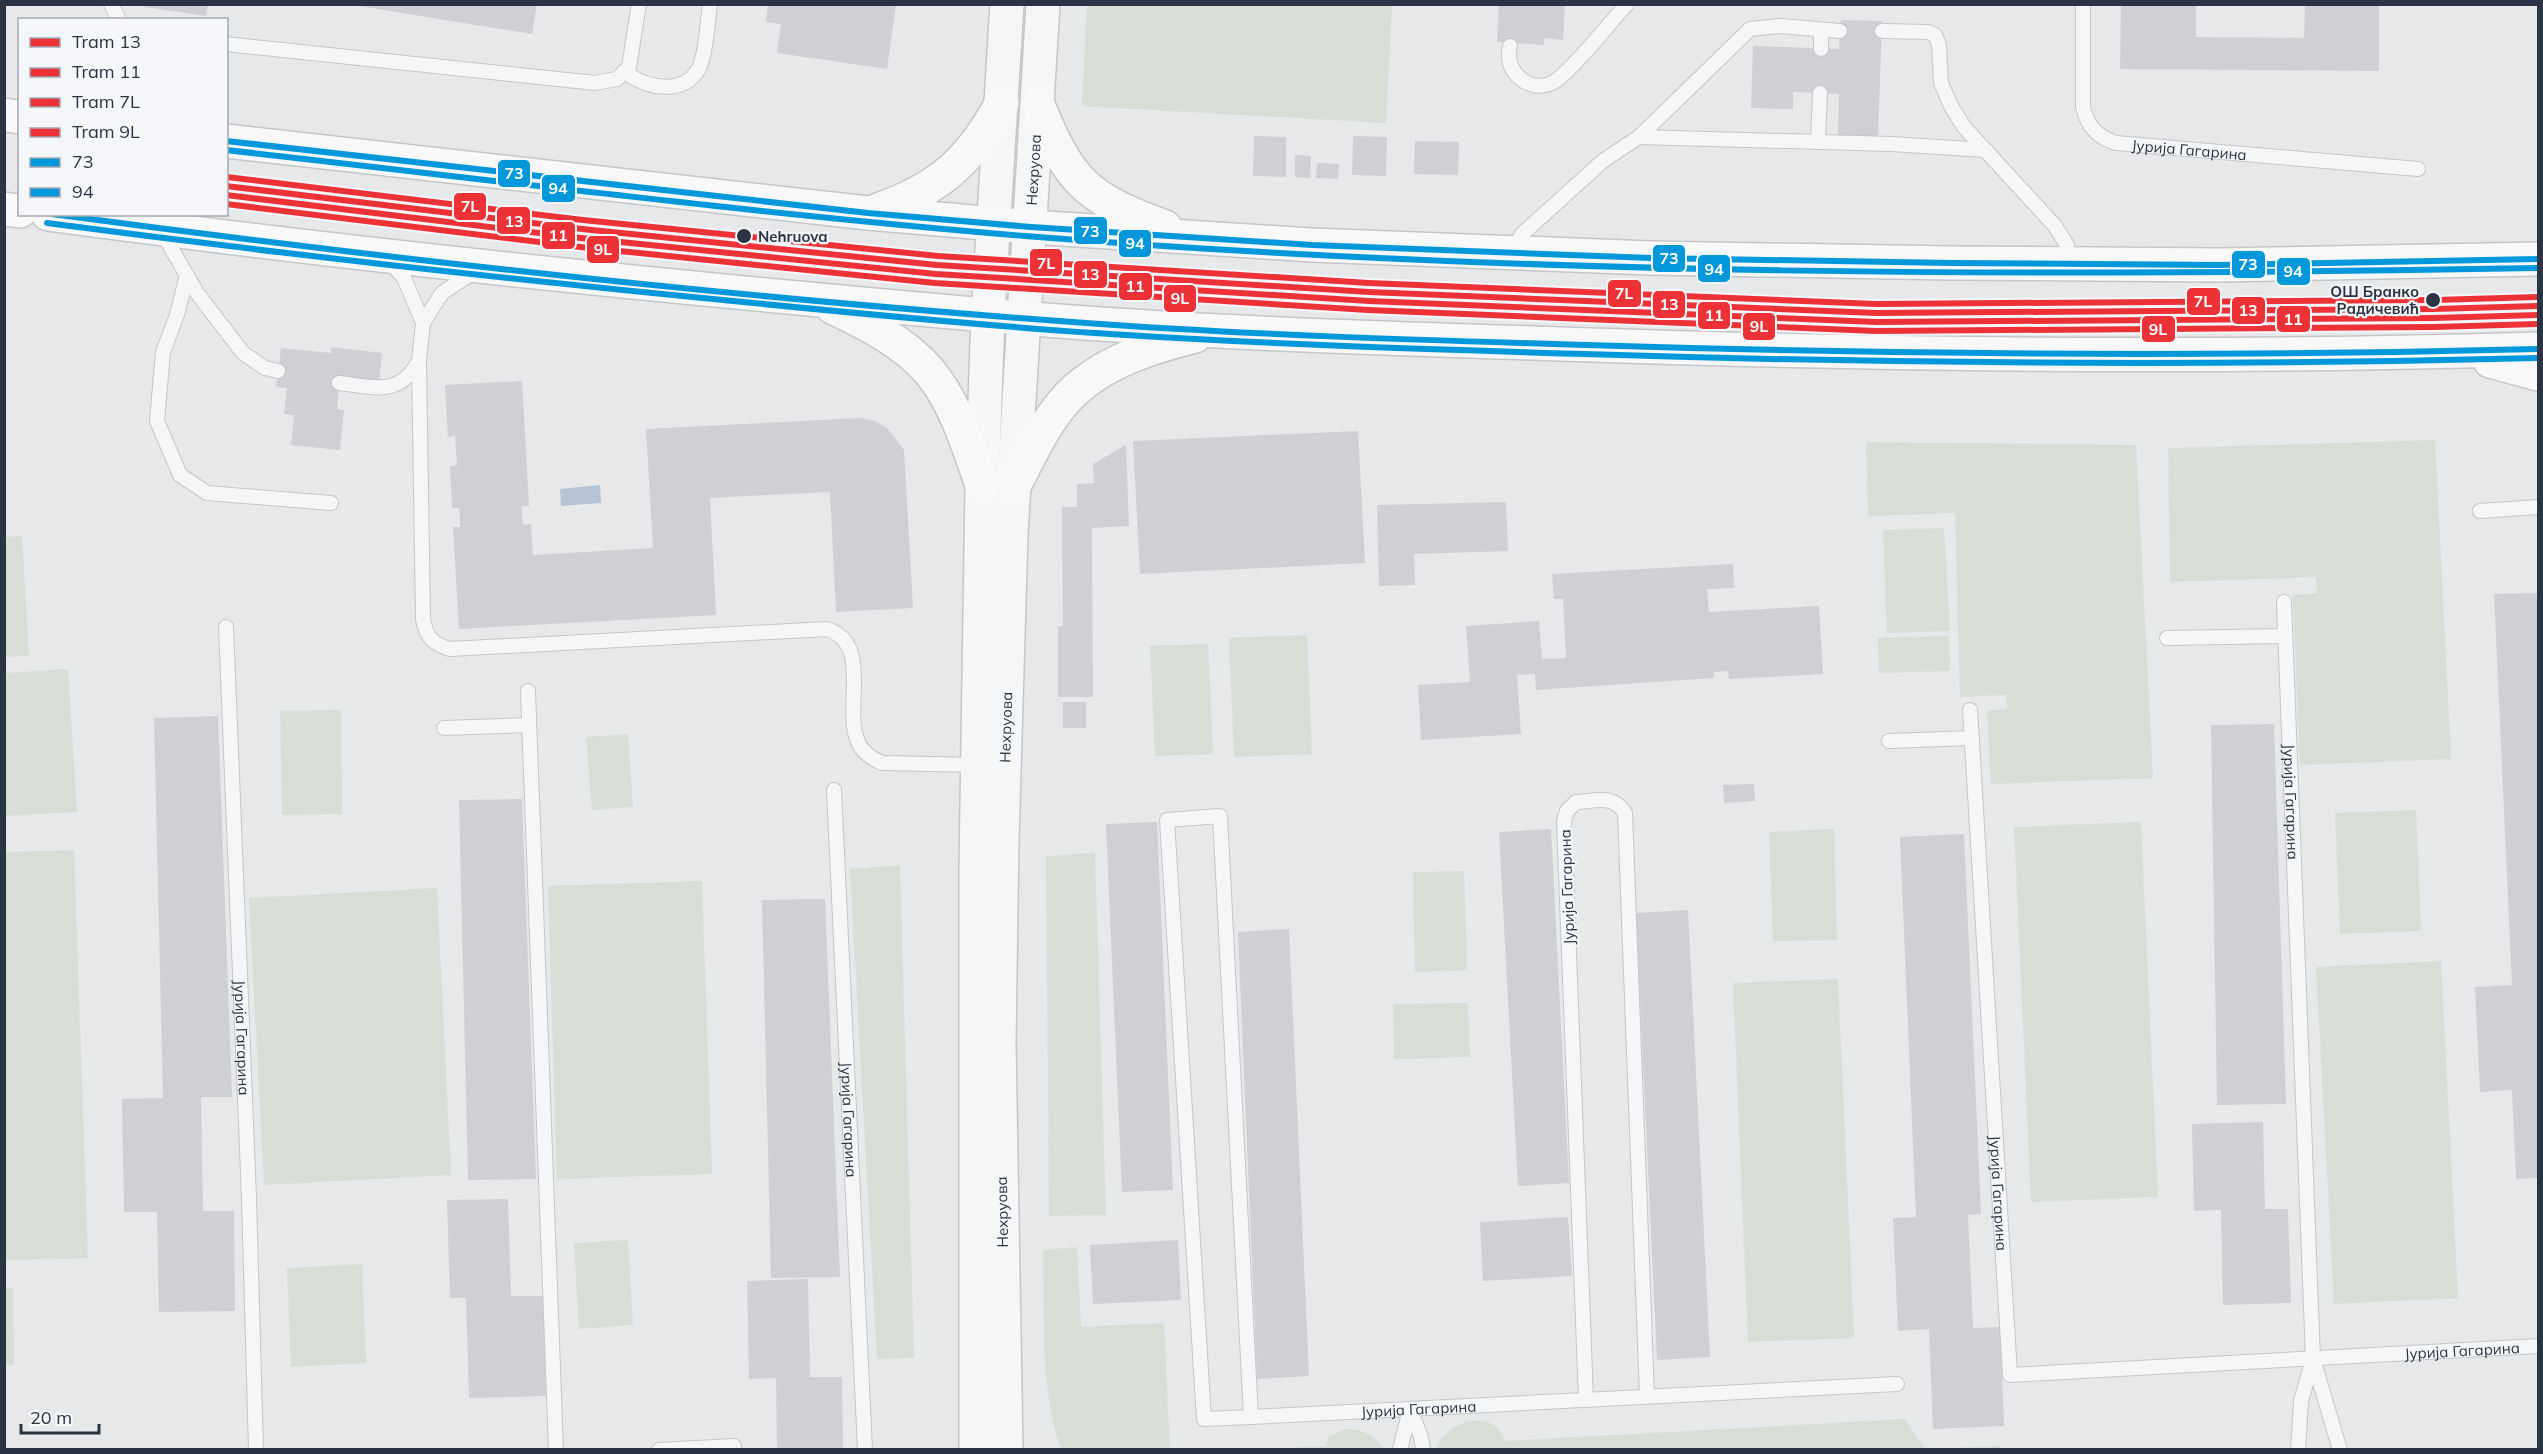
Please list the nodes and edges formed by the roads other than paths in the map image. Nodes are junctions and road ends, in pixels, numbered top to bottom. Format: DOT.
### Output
graph roads {
  1 [pos="111,4"];
  2 [pos="639,4"];
  3 [pos="710,4"];
  4 [pos="1007,4"];
  5 [pos="1043,4"];
  6 [pos="1627,4"];
  7 [pos="2083,4"];
  8 [pos="118,18"];
  9 [pos="1821,30"];
  10 [pos="1840,31"];
  11 [pos="1882,31"];
  12 [pos="228,44"];
  13 [pos="1510,46"];
  14 [pos="1821,49"];
  15 [pos="626,73"];
  16 [pos="1820,93"];
  17 [pos="1002,103"];
  18 [pos="1038,105"];
  19 [pos="1639,137"];
  20 [pos="228,141"];
  21 [pos="1818,142"];
  22 [pos="1986,150"];
  23 [pos="2418,169"];
  24 [pos="868,213"];
  25 [pos="62,216"];
  26 [pos="994,224"];
  27 [pos="1031,227"];
  28 [pos="161,230"];
  29 [pos="1219,240"];
  30 [pos="1517,253"];
  31 [pos="384,256"];
  32 [pos="2538,259"];
  33 [pos="2068,264"];
  34 [pos="480,267"];
  35 [pos="187,275"];
  36 [pos="817,300"];
  37 [pos="988,314"];
  38 [pos="1023,318"];
  39 [pos="423,323"];
  40 [pos="1220,329"];
  41 [pos="2538,349"];
  42 [pos="2447,352"];
  43 [pos="419,360"];
  44 [pos="278,371"];
  45 [pos="2538,374"];
  46 [pos="339,383"];
  47 [pos="982,485"];
  48 [pos="1014,486"];
  49 [pos="331,503"];
  50 [pos="2538,507"];
  51 [pos="2480,511"];
  52 [pos="2284,602"];
  53 [pos="226,627"];
  54 [pos="2285,636"];
  55 [pos="2167,638"];
  56 [pos="528,691"];
  57 [pos="1970,710"];
  58 [pos="528,725"];
  59 [pos="444,728"];
  60 [pos="1972,738"];
  61 [pos="1889,741"];
  62 [pos="978,765"];
  63 [pos="834,790"];
  64 [pos="2538,1346"];
  65 [pos="2313,1359"];
  66 [pos="1897,1384"];
  67 [pos="1647,1396"];
  68 [pos="1586,1400"];
  69 [pos="976,1408"];
  70 [pos="1410,1409"];
  71 [pos="1251,1417"];
  72 [pos="734,1446"];
  73 [pos="256,1449"];
  74 [pos="556,1449"];
  75 [pos="659,1449"];
  76 [pos="865,1449"];
  77 [pos="964,1449"];
  78 [pos="976,1449"];
  79 [pos="1006,1449"];
  80 [pos="1400,1449"];
  81 [pos="1423,1449"];
  82 [pos="2298,1449"];
  83 [pos="2340,1449"];
  1 -- 8 [label="lane"];
  2 -- 15 [label="lane"];
  3 -- 15 [label="lane"];
  4 -- 17 [label="street, Нехруова"];
  5 -- 18 [label="street, Нехруова"];
  6 -- 13 [label="lane"];
  7 -- 23 [label="lane, Јурија Гагарина"];
  9 -- 10 [label="lane"];
  9 -- 14 [label="lane"];
  9 -- 19 [label="lane"];
  11 -- 22 [label="lane"];
  12 -- 15 [label="lane"];
  16 -- 21 [label="lane"];
  17 -- 24 [label="main road"];
  17 -- 26 [label="street, Нехруова"];
  18 -- 27 [label="street, Нехруова"];
  18 -- 29 [label="main road"];
  19 -- 21 [label="lane"];
  19 -- 30 [label="lane"];
  20 -- 24 [label="main road"];
  21 -- 22 [label="lane"];
  22 -- 33 [label="lane"];
  24 -- 26 [label="main road"];
  25 -- 28 [label="main road"];
  26 -- 27 [label="main road"];
  26 -- 37 [label="street, Нехруова"];
  27 -- 29 [label="main road"];
  27 -- 38 [label="street, Нехруова"];
  28 -- 31 [label="main road"];
  28 -- 35 [label="lane"];
  29 -- 30 [label="main road"];
  30 -- 33 [label="main road"];
  31 -- 34 [label="main road"];
  31 -- 39 [label="lane"];
  32 -- 33 [label="main road"];
  34 -- 36 [label="main road"];
  34 -- 39 [label="lane"];
  35 -- 44 [label="lane"];
  35 -- 49 [label="lane"];
  36 -- 37 [label="main road"];
  36 -- 47 [label="main road"];
  37 -- 38 [label="main road"];
  37 -- 47 [label="street, Нехруова"];
  38 -- 40 [label="main road"];
  38 -- 48 [label="street, Нехруова"];
  39 -- 43 [label="lane"];
  40 -- 42 [label="main road"];
  40 -- 48 [label="main road"];
  41 -- 42 [label="main road"];
  42 -- 45 [label="main road"];
  43 -- 46 [label="lane"];
  43 -- 62 [label="lane"];
  47 -- 62 [label="street, Нехруова"];
  48 -- 79 [label="street, Нехруова"];
  50 -- 51 [label="lane"];
  52 -- 54 [label="lane, Јурија Гагарина"];
  53 -- 73 [label="lane, Јурија Гагарина"];
  54 -- 55 [label="lane"];
  54 -- 65 [label="lane, Јурија Гагарина"];
  56 -- 58 [label="lane"];
  57 -- 60 [label="lane, Јурија Гагарина"];
  58 -- 59 [label="lane"];
  58 -- 74 [label="lane"];
  60 -- 61 [label="lane"];
  60 -- 65 [label="lane, Јурија Гагарина"];
  62 -- 69 [label="street, Нехруова"];
  63 -- 76 [label="lane, Јурија Гагарина"];
  64 -- 65 [label="lane, Јурија Гагарина"];
  65 -- 82 [label="lane"];
  65 -- 83 [label="lane"];
  66 -- 67 [label="lane, Јурија Гагарина"];
  67 -- 68 [label="lane, Јурија Гагарина"];
  67 -- 68 [label="lane, Јурија Гагарина"];
  68 -- 70 [label="lane, Јурија Гагарина"];
  69 -- 77 [label="street"];
  69 -- 78 [label="street, Нехруова"];
  70 -- 71 [label="lane, Јурија Гагарина"];
  70 -- 80 [label="lane"];
  70 -- 81 [label="lane"];
  71 -- 71 [label="lane, Јурија Гагарина"];
  72 -- 75 [label="lane"];
}
